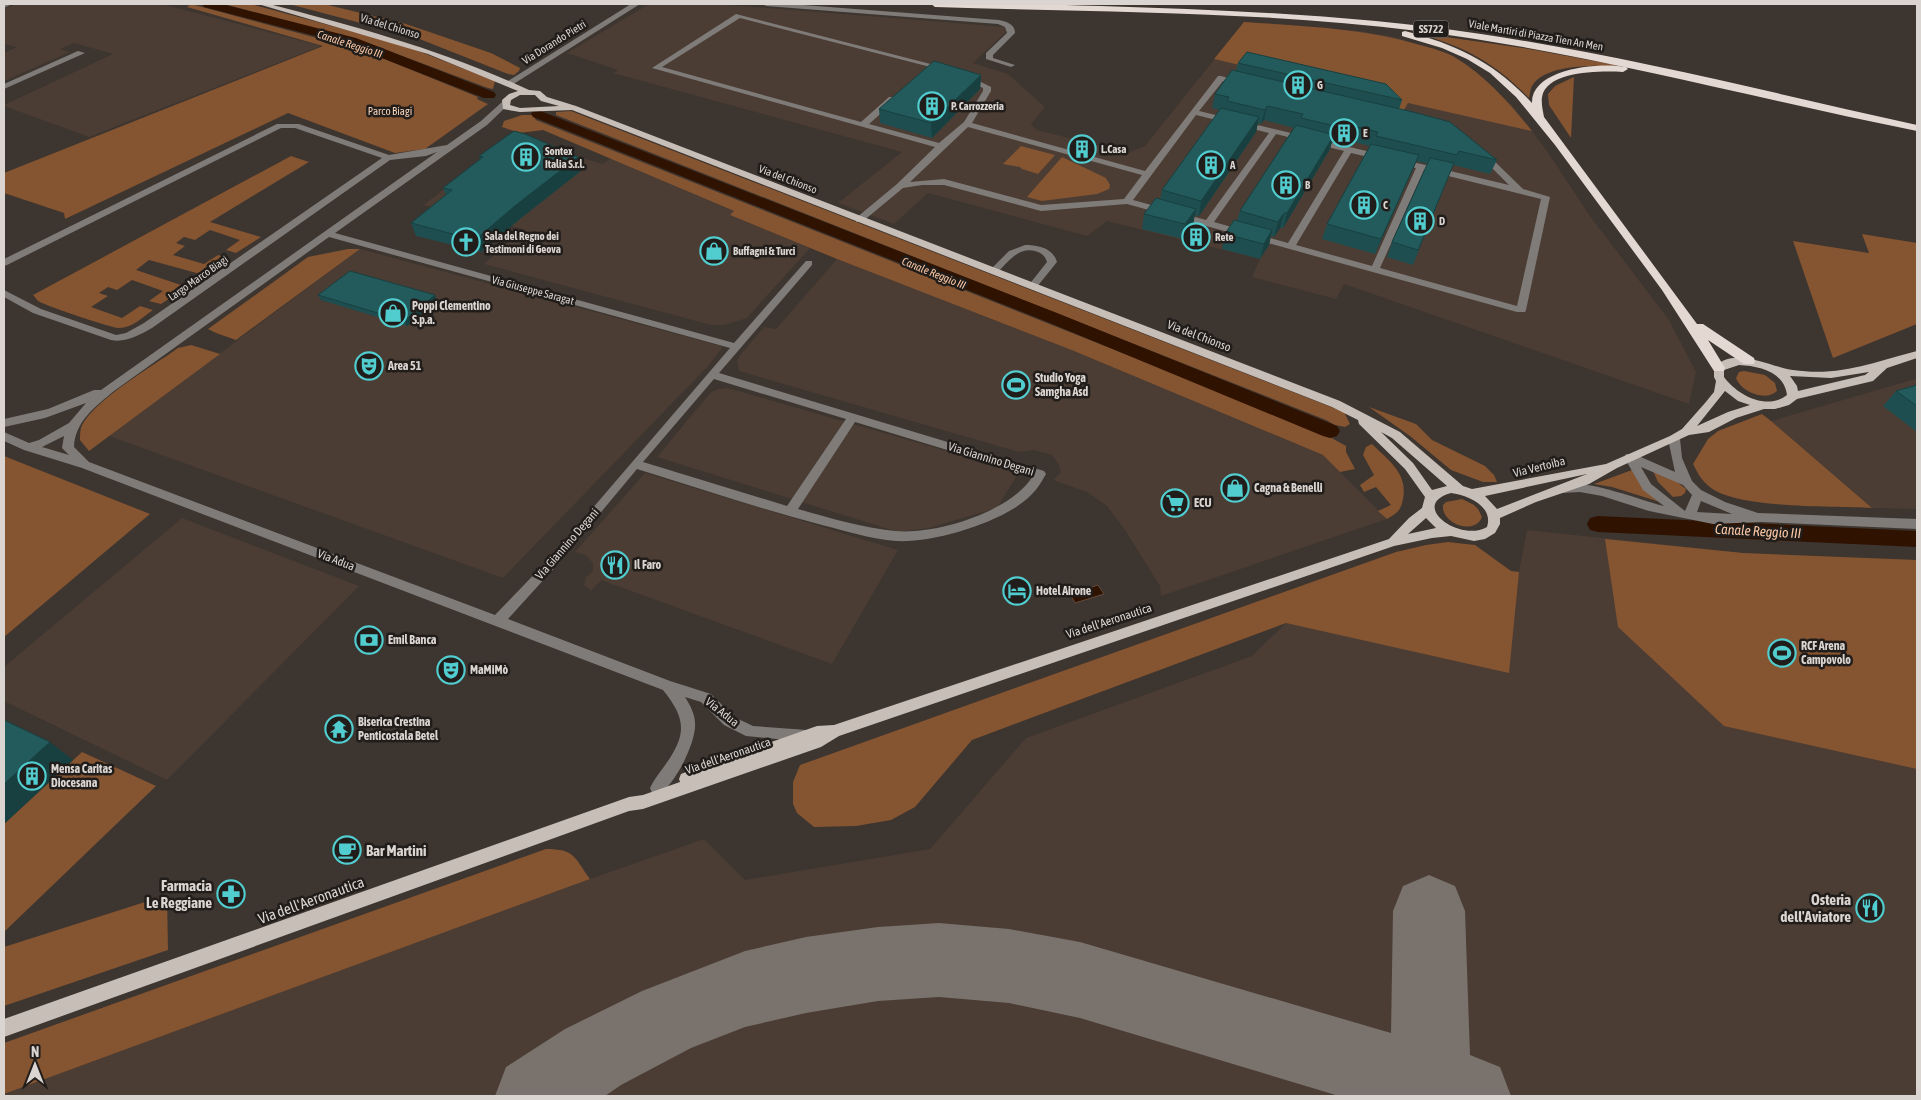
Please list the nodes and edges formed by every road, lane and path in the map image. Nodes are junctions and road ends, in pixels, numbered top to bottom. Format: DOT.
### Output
graph roads {
  1 [pos="8,4"];
  2 [pos="262,4"];
  3 [pos="636,4"];
  4 [pos="766,4"];
  5 [pos="935,4"];
  6 [pos="1218,4"];
  7 [pos="4,6"];
  8 [pos="1256,13"];
  9 [pos="81,53"];
  10 [pos="932,65"];
  11 [pos="1011,65"];
  12 [pos="925,71"];
  13 [pos="1668,73"];
  14 [pos="508,82"];
  15 [pos="1250,84"];
  16 [pos="4,87"];
  17 [pos="527,92"];
  18 [pos="897,95"];
  19 [pos="544,99"];
  20 [pos="507,101"];
  21 [pos="573,108"];
  22 [pos="529,109"];
  23 [pos="516,110"];
  24 [pos="1194,112"];
  25 [pos="1539,116"];
  26 [pos="1917,118"];
  27 [pos="484,123"];
  28 [pos="967,124"];
  29 [pos="862,125"];
  30 [pos="1917,128"];
  31 [pos="1274,132"];
  32 [pos="455,143"];
  33 [pos="941,146"];
  34 [pos="1474,147"];
  35 [pos="1349,149"];
  36 [pos="388,158"];
  37 [pos="1421,166"];
  38 [pos="412,173"];
  39 [pos="1148,174"];
  40 [pos="900,186"];
  41 [pos="1519,190"];
  42 [pos="1127,201"];
  43 [pos="859,220"];
  44 [pos="1209,223"];
  45 [pos="327,234"];
  46 [pos="1291,245"];
  47 [pos="4,263"];
  48 [pos="809,263"];
  49 [pos="1375,268"];
  50 [pos="994,271"];
  51 [pos="1033,286"];
  52 [pos="4,293"];
  53 [pos="1689,320"];
  54 [pos="738,347"];
  55 [pos="1917,354"];
  56 [pos="1749,361"];
  57 [pos="1882,367"];
  58 [pos="1719,368"];
  59 [pos="1776,371"];
  60 [pos="713,375"];
  61 [pos="1721,382"];
  62 [pos="110,388"];
  63 [pos="1793,396"];
  64 [pos="1764,405"];
  65 [pos="1355,413"];
  66 [pos="853,417"];
  67 [pos="30,419"];
  68 [pos="4,423"];
  69 [pos="72,426"];
  70 [pos="1686,432"];
  71 [pos="7,438"];
  72 [pos="1674,439"];
  73 [pos="28,447"];
  74 [pos="1630,457"];
  75 [pos="635,464"];
  76 [pos="86,465"];
  77 [pos="1613,465"];
  78 [pos="1684,481"];
  79 [pos="1562,489"];
  80 [pos="1460,490"];
  81 [pos="1472,493"];
  82 [pos="1698,494"];
  83 [pos="1431,497"];
  84 [pos="1428,510"];
  85 [pos="790,512"];
  86 [pos="1495,515"];
  87 [pos="1689,516"];
  88 [pos="1761,517"];
  89 [pos="1917,524"];
  90 [pos="1450,532"];
  91 [pos="1393,542"];
  92 [pos="497,622"];
  93 [pos="668,686"];
  94 [pos="834,731"];
  95 [pos="807,736"];
  96 [pos="657,788"];
  97 [pos="629,804"];
  98 [pos="4,1028"];
  1 -- 7 [label="street"];
  2 -- 14 [label="main road, Via del Chionso"];
  3 -- 14 [label="street, Via Dorando Pietri"];
  4 -- 11 [label="street"];
  5 -- 8 [label="highway, Viale Martiri di Piazza Tien An Men / SS722"];
  6 -- 26 [label="highway, Viale Martiri di Piazza Tien An Men / SS722"];
  8 -- 13 [label="highway, Viale Martiri di Piazza Tien An Men / SS722"];
  8 -- 25 [label="highway, SS722"];
  9 -- 16 [label="street"];
  10 -- 12 [label="street"];
  10 -- 28 [label="street"];
  10 -- 29 [label="street"];
  13 -- 25 [label="highway, SS722"];
  13 -- 30 [label="highway, Viale Martiri di Piazza Tien An Men / SS722"];
  14 -- 17 [label="main road, Via del Chionso"];
  14 -- 20 [label="main road"];
  15 -- 24 [label="street"];
  17 -- 19 [label="main road, Via del Chionso"];
  17 -- 20 [label="main road"];
  18 -- 29 [label="street"];
  19 -- 21 [label="main road, Via del Chionso"];
  19 -- 22 [label="main road, Via del Chionso"];
  20 -- 23 [label="main road"];
  20 -- 27 [label="street"];
  21 -- 22 [label="main road, Via del Chionso"];
  21 -- 43 [label="main road, Via del Chionso"];
  22 -- 23 [label="main road, Via del Chionso"];
  23 -- 27 [label="street"];
  24 -- 31 [label="street"];
  24 -- 39 [label="street"];
  25 -- 53 [label="highway, SS722"];
  27 -- 32 [label="street"];
  28 -- 33 [label="street"];
  28 -- 39 [label="street"];
  29 -- 33 [label="street"];
  31 -- 35 [label="street"];
  31 -- 44 [label="street"];
  32 -- 36 [label="street, Largo Marco Biagi"];
  32 -- 38 [label="street"];
  33 -- 40 [label="street"];
  34 -- 41 [label="street"];
  35 -- 37 [label="street"];
  35 -- 46 [label="street"];
  36 -- 38 [label="street, Largo Marco Biagi"];
  36 -- 47 [label="street, Largo Marco Biagi"];
  36 -- 52 [label="street, Largo Marco Biagi"];
  37 -- 41 [label="street"];
  37 -- 49 [label="street"];
  38 -- 45 [label="street"];
  39 -- 42 [label="street"];
  40 -- 42 [label="street"];
  40 -- 43 [label="street"];
  41 -- 49 [label="street"];
  42 -- 44 [label="street"];
  43 -- 50 [label="main road, Via del Chionso"];
  44 -- 46 [label="street"];
  45 -- 54 [label="street, Via Giuseppe Saragat"];
  45 -- 62 [label="street"];
  46 -- 49 [label="street"];
  48 -- 54 [label="street, Via Giannino Degani"];
  50 -- 51 [label="main road, Via del Chionso"];
  50 -- 51 [label="street"];
  51 -- 65 [label="main road, Via del Chionso"];
  53 -- 56 [label="highway, SS722"];
  53 -- 58 [label="highway, SS722"];
  54 -- 60 [label="street, Via Giannino Degani"];
  55 -- 57 [label="main road, Via Vertoiba"];
  56 -- 58 [label="main road, Via Vertoiba"];
  56 -- 59 [label="main road, Via Vertoiba"];
  57 -- 59 [label="main road, Via Vertoiba"];
  57 -- 63 [label="main road, Via Vertoiba"];
  58 -- 61 [label="main road"];
  59 -- 63 [label="main road, Via Vertoiba"];
  60 -- 66 [label="street, Via Giannino Degani"];
  60 -- 75 [label="street, Via Giannino Degani"];
  61 -- 64 [label="main road"];
  61 -- 70 [label="main road, Via Vertoiba"];
  62 -- 67 [label="street"];
  62 -- 69 [label="street"];
  63 -- 64 [label="main road, Via Vertoiba"];
  64 -- 70 [label="main road, Via Vertoiba"];
  65 -- 80 [label="main road, Via del Chionso"];
  65 -- 83 [label="main road, Via del Chionso"];
  66 -- 85 [label="street"];
  66 -- 85 [label="street, Via Giannino Degani"];
  67 -- 68 [label="street"];
  67 -- 71 [label="street"];
  69 -- 73 [label="street"];
  69 -- 76 [label="street"];
  70 -- 72 [label="main road, Via Vertoiba"];
  71 -- 73 [label="street, Via Adua"];
  72 -- 74 [label="main road, Via Vertoiba"];
  72 -- 78 [label="street"];
  73 -- 76 [label="street, Via Adua"];
  74 -- 77 [label="main road, Via Vertoiba"];
  74 -- 78 [label="street"];
  74 -- 87 [label="street"];
  75 -- 85 [label="street, Via Giannino Degani"];
  75 -- 92 [label="street, Via Giannino Degani"];
  76 -- 92 [label="street, Via Adua"];
  77 -- 79 [label="main road, Via Vertoiba"];
  77 -- 81 [label="main road, Via Vertoiba"];
  78 -- 82 [label="street"];
  79 -- 86 [label="main road, Via Vertoiba"];
  79 -- 87 [label="street"];
  80 -- 81 [label="main road"];
  80 -- 83 [label="main road"];
  81 -- 86 [label="main road"];
  82 -- 87 [label="street"];
  82 -- 88 [label="street"];
  83 -- 84 [label="main road"];
  84 -- 90 [label="main road"];
  84 -- 91 [label="main road, Via dell'Aeronautica"];
  86 -- 90 [label="main road, Via dell'Aeronautica"];
  87 -- 88 [label="street"];
  88 -- 89 [label="street"];
  90 -- 91 [label="main road, Via dell'Aeronautica"];
  91 -- 94 [label="main road, Via dell'Aeronautica"];
  92 -- 93 [label="street, Via Adua"];
  93 -- 95 [label="street, Via Adua"];
  93 -- 96 [label="street, Via Adua"];
  94 -- 95 [label="main road, Via dell'Aeronautica"];
  94 -- 97 [label="main road, Via dell'Aeronautica"];
  95 -- 96 [label="main road, Via dell'Aeronautica"];
  96 -- 97 [label="main road, Via dell'Aeronautica"];
  97 -- 98 [label="main road, Via dell'Aeronautica"];
}
